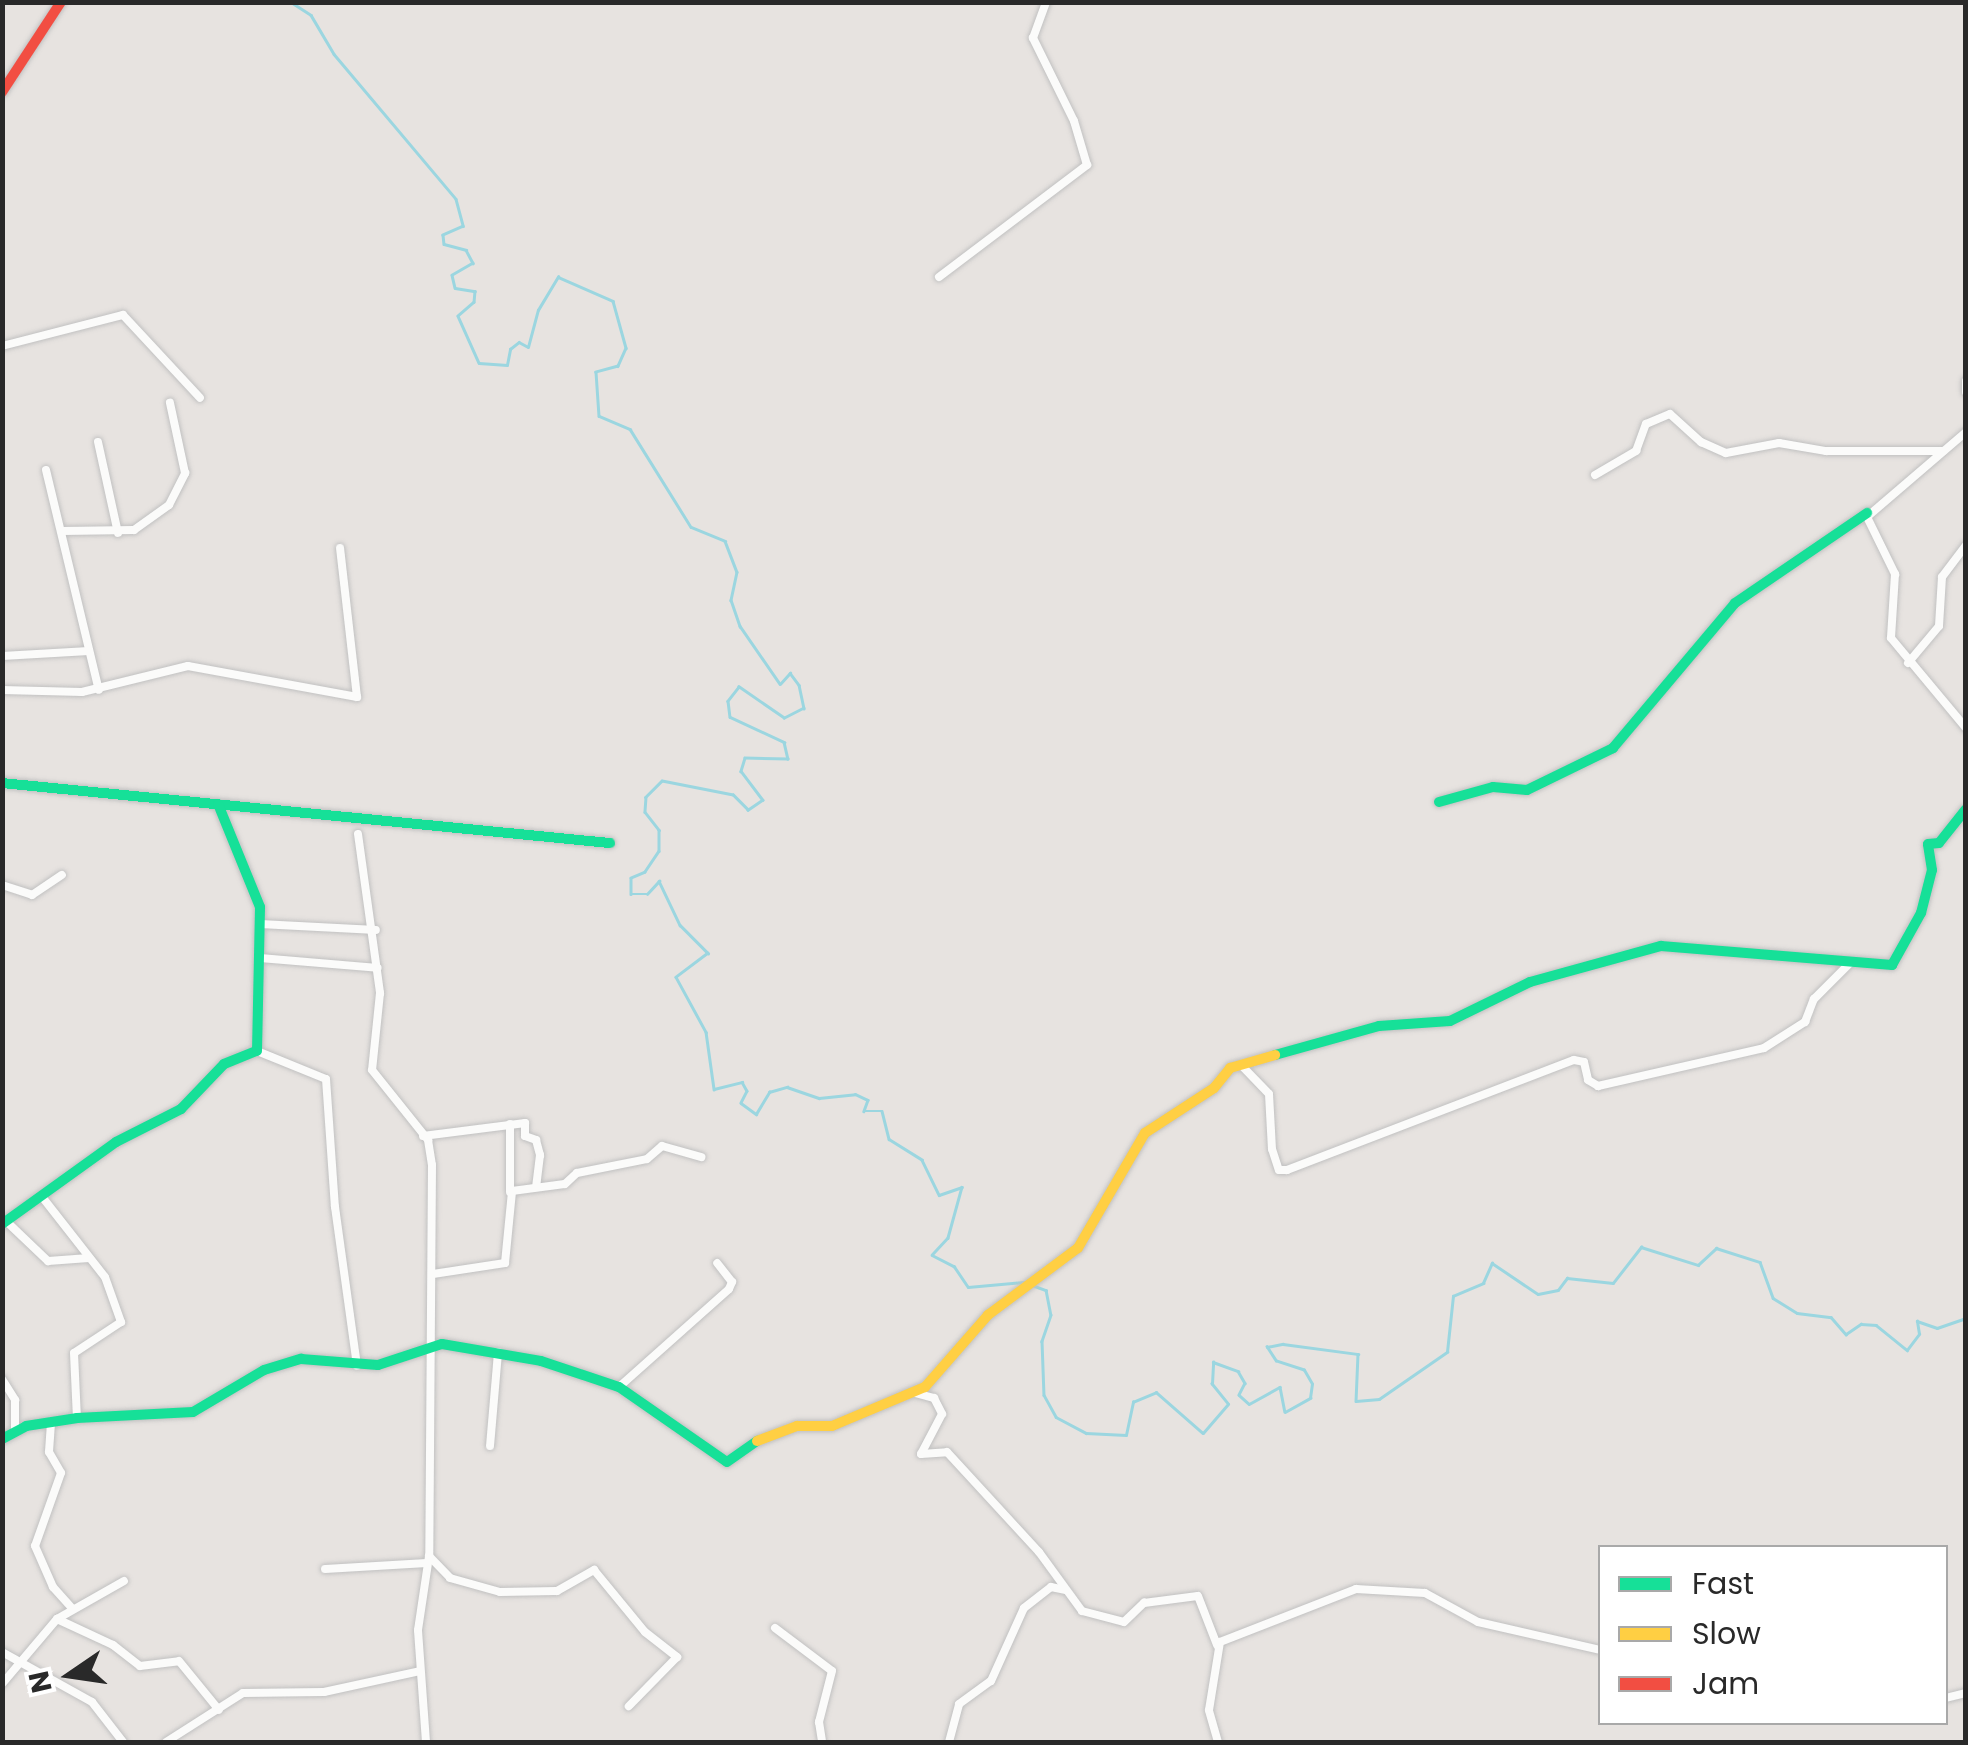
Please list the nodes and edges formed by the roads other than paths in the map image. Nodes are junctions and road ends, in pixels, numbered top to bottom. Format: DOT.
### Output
graph roads {
  1 [pos="61,2"];
  2 [pos="1046,2"];
  3 [pos="2,92"];
  4 [pos="940,277"];
  5 [pos="2,346"];
  6 [pos="1966,381"];
  7 [pos="1966,392"];
  8 [pos="200,398"];
  9 [pos="170,403"];
  10 [pos="1966,432"];
  11 [pos="98,442"];
  12 [pos="1943,451"];
  13 [pos="46,470"];
  14 [pos="1595,475"];
  15 [pos="1867,513"];
  16 [pos="62,531"];
  17 [pos="118,532"];
  18 [pos="1966,545"];
  19 [pos="340,548"];
  20 [pos="89,650"];
  21 [pos="2,656"];
  22 [pos="1908,663"];
  23 [pos="2,690"];
  24 [pos="100,690"];
  25 [pos="1966,728"];
  26 [pos="2,783"];
  27 [pos="1439,802"];
  28 [pos="218,804"];
  29 [pos="1966,809"];
  30 [pos="358,834"];
  31 [pos="610,843"];
  32 [pos="62,875"];
  33 [pos="2,884"];
  34 [pos="260,924"];
  35 [pos="376,930"];
  36 [pos="260,958"];
  37 [pos="1850,962"];
  38 [pos="378,968"];
  39 [pos="258,1051"];
  40 [pos="1244,1067"];
  41 [pos="510,1124"];
  42 [pos="423,1136"];
  43 [pos="700,1157"];
  44 [pos="536,1187"];
  45 [pos="510,1192"];
  46 [pos="43,1198"];
  47 [pos="5,1223"];
  48 [pos="89,1258"];
  49 [pos="717,1263"];
  50 [pos="433,1274"];
  51 [pos="429,1345"];
  52 [pos="498,1352"];
  53 [pos="357,1365"];
  54 [pos="2,1378"];
  55 [pos="619,1388"];
  56 [pos="915,1393"];
  57 [pos="77,1418"];
  58 [pos="51,1422"];
  59 [pos="20,1425"];
  60 [pos="2,1438"];
  61 [pos="490,1446"];
  62 [pos="429,1561"];
  63 [pos="325,1569"];
  64 [pos="1054,1572"];
  65 [pos="124,1581"];
  66 [pos="1052,1587"];
  67 [pos="1066,1590"];
  68 [pos="72,1607"];
  69 [pos="57,1619"];
  70 [pos="775,1628"];
  71 [pos="1217,1646"];
  72 [pos="1598,1650"];
  73 [pos="2,1652"];
  74 [pos="24,1660"];
  75 [pos="420,1672"];
  76 [pos="2,1684"];
  77 [pos="629,1706"];
  78 [pos="219,1710"];
  79 [pos="123,1742"];
  80 [pos="166,1742"];
  81 [pos="426,1742"];
  82 [pos="822,1742"];
  83 [pos="949,1742"];
  84 [pos="1218,1742"];
  1 -- 3 [label="street"];
  2 -- 4 [label="street"];
  5 -- 8 [label="street"];
  6 -- 7 [label="street"];
  9 -- 17 [label="street"];
  10 -- 12 [label="street"];
  11 -- 17 [label="street"];
  12 -- 14 [label="street"];
  12 -- 15 [label="street"];
  13 -- 16 [label="street"];
  15 -- 22 [label="street"];
  15 -- 27 [label="street"];
  16 -- 17 [label="street"];
  16 -- 20 [label="street"];
  18 -- 22 [label="street"];
  19 -- 24 [label="street"];
  20 -- 21 [label="street"];
  20 -- 24 [label="street"];
  22 -- 25 [label="street"];
  23 -- 24 [label="street"];
  26 -- 28 [label="street"];
  28 -- 31 [label="street"];
  28 -- 34 [label="street"];
  29 -- 37 [label="street"];
  30 -- 35 [label="street"];
  32 -- 33 [label="street"];
  34 -- 35 [label="street"];
  34 -- 36 [label="street"];
  35 -- 38 [label="street"];
  36 -- 38 [label="street"];
  36 -- 39 [label="street"];
  37 -- 40 [label="street"];
  37 -- 40 [label="street"];
  38 -- 42 [label="street"];
  39 -- 46 [label="street"];
  39 -- 53 [label="street"];
  40 -- 56 [label="street"];
  41 -- 42 [label="street"];
  41 -- 44 [label="street"];
  41 -- 45 [label="street"];
  42 -- 50 [label="street"];
  43 -- 44 [label="street"];
  44 -- 45 [label="street"];
  45 -- 50 [label="street"];
  46 -- 47 [label="street"];
  46 -- 48 [label="street"];
  47 -- 48 [label="street"];
  48 -- 57 [label="street"];
  49 -- 55 [label="street"];
  50 -- 51 [label="street"];
  51 -- 52 [label="street"];
  51 -- 53 [label="street"];
  51 -- 62 [label="street"];
  52 -- 55 [label="street"];
  52 -- 61 [label="street"];
  53 -- 57 [label="street"];
  54 -- 59 [label="street"];
  55 -- 56 [label="street"];
  56 -- 64 [label="street"];
  57 -- 58 [label="street"];
  58 -- 59 [label="street"];
  58 -- 68 [label="street"];
  59 -- 60 [label="street"];
  62 -- 63 [label="street"];
  62 -- 75 [label="street"];
  62 -- 77 [label="street"];
  64 -- 66 [label="street"];
  64 -- 67 [label="street"];
  65 -- 68 [label="street"];
  66 -- 67 [label="street"];
  66 -- 83 [label="street"];
  67 -- 71 [label="street"];
  68 -- 69 [label="street"];
  69 -- 74 [label="street"];
  69 -- 78 [label="street"];
  70 -- 82 [label="street"];
  71 -- 72 [label="street"];
  71 -- 84 [label="street"];
  73 -- 74 [label="street"];
  74 -- 76 [label="street"];
  74 -- 79 [label="street"];
  75 -- 78 [label="street"];
  75 -- 81 [label="street"];
  78 -- 80 [label="street"];
}
